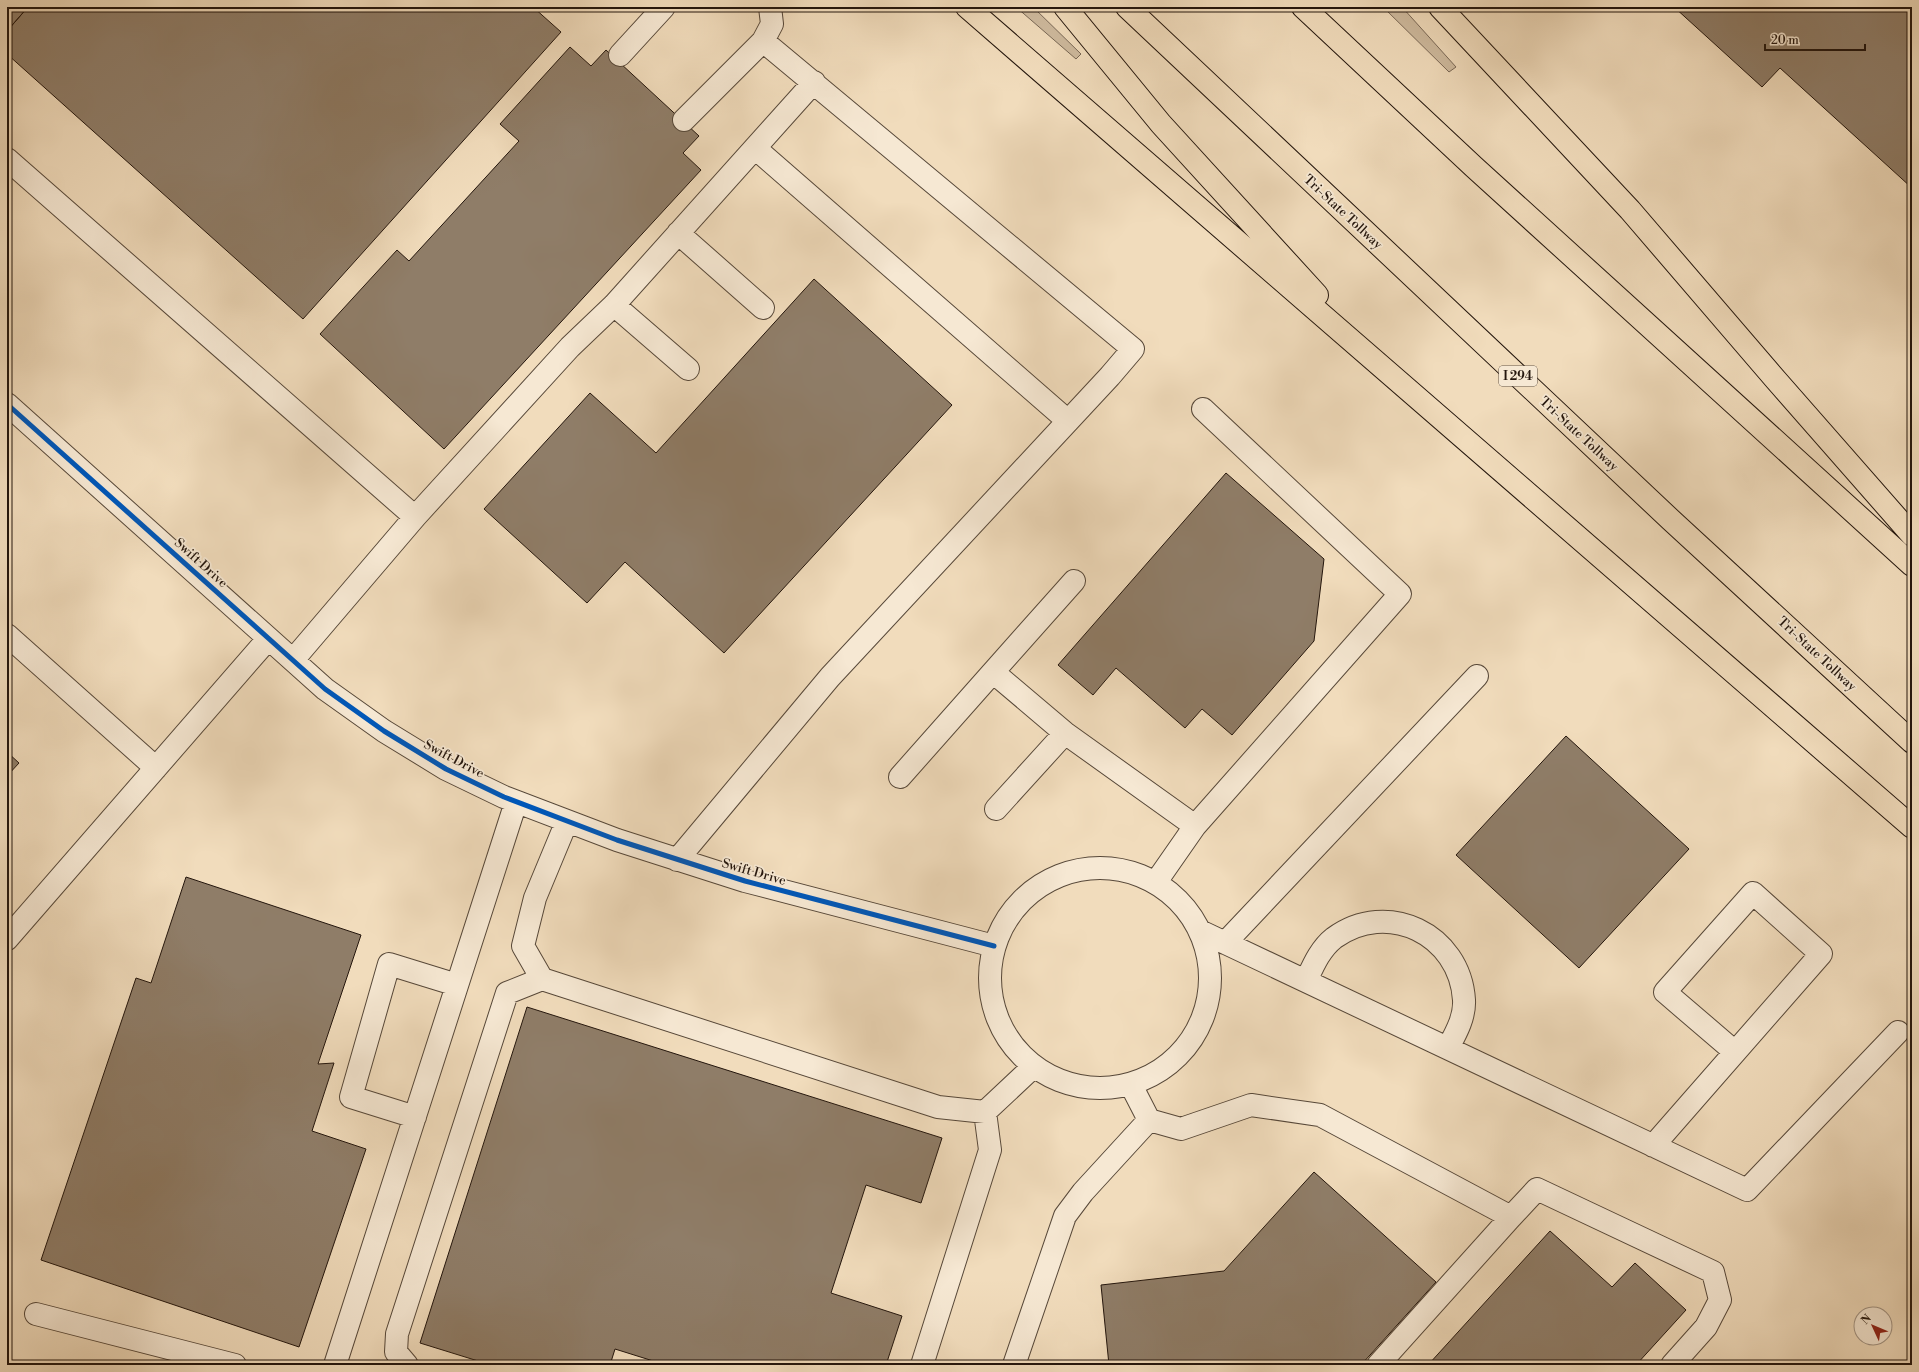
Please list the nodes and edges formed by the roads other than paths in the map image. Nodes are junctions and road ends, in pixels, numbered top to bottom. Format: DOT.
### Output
graph roads {
  1 [pos="664,7"];
  2 [pos="770,7"];
  3 [pos="967,7"];
  4 [pos="1065,7"];
  5 [pos="1127,7"];
  6 [pos="1304,7"];
  7 [pos="1440,7"];
  8 [pos="763,41"];
  9 [pos="620,56"];
  10 [pos="814,82"];
  11 [pos="684,120"];
  12 [pos="755,148"];
  13 [pos="7,159"];
  14 [pos="678,233"];
  15 [pos="614,305"];
  16 [pos="763,308"];
  17 [pos="688,369"];
  18 [pos="1388,372"];
  19 [pos="7,404"];
  20 [pos="1203,408"];
  21 [pos="1068,421"];
  22 [pos="415,517"];
  23 [pos="1912,535"];
  24 [pos="1912,565"];
  25 [pos="1074,581"];
  26 [pos="7,635"];
  27 [pos="268,639"];
  28 [pos="292,660"];
  29 [pos="993,672"];
  30 [pos="1477,676"];
  31 [pos="1065,734"];
  32 [pos="1912,742"];
  33 [pos="156,768"];
  34 [pos="900,777"];
  35 [pos="516,802"];
  36 [pos="996,809"];
  37 [pos="567,821"];
  38 [pos="1195,826"];
  39 [pos="1912,827"];
  40 [pos="677,860"];
  41 [pos="1156,882"];
  42 [pos="1200,931"];
  43 [pos="7,939"];
  44 [pos="1225,942"];
  45 [pos="994,946"];
  46 [pos="542,979"];
  47 [pos="1306,981"];
  48 [pos="457,985"];
  49 [pos="1898,1032"];
  50 [pos="1448,1048"];
  51 [pos="1735,1052"];
  52 [pos="1033,1067"];
  53 [pos="1131,1085"];
  54 [pos="985,1112"];
  55 [pos="415,1117"];
  56 [pos="1149,1120"];
  57 [pos="1653,1146"];
  58 [pos="1511,1217"];
  59 [pos="36,1314"];
  60 [pos="235,1365"];
  61 [pos="335,1365"];
  62 [pos="407,1365"];
  63 [pos="922,1365"];
  64 [pos="1014,1365"];
  65 [pos="1378,1365"];
  66 [pos="1672,1365"];
  1 -- 9 [label="street"];
  2 -- 8 [label="street"];
  3 -- 18 [label="highway"];
  4 -- 18 [label="highway"];
  5 -- 32 [label="highway, Tri-State Tollway / I 294"];
  6 -- 24 [label="highway"];
  7 -- 23 [label="highway"];
  8 -- 10 [label="street"];
  8 -- 11 [label="street"];
  10 -- 12 [label="street"];
  10 -- 21 [label="street"];
  12 -- 14 [label="street"];
  12 -- 21 [label="street"];
  13 -- 22 [label="street"];
  14 -- 15 [label="street"];
  14 -- 16 [label="street"];
  15 -- 17 [label="street"];
  15 -- 22 [label="street"];
  18 -- 39 [label="highway"];
  19 -- 27 [label="street, Swift Drive"];
  20 -- 38 [label="street"];
  21 -- 40 [label="street"];
  22 -- 28 [label="street"];
  25 -- 29 [label="street"];
  26 -- 33 [label="street"];
  27 -- 28 [label="street, Swift Drive"];
  27 -- 33 [label="street"];
  28 -- 35 [label="street, Swift Drive"];
  29 -- 31 [label="street"];
  29 -- 34 [label="street"];
  30 -- 44 [label="street"];
  31 -- 36 [label="street"];
  31 -- 38 [label="street"];
  33 -- 43 [label="street"];
  35 -- 37 [label="street, Swift Drive"];
  35 -- 48 [label="street"];
  37 -- 40 [label="street, Swift Drive"];
  37 -- 46 [label="street"];
  38 -- 41 [label="street"];
  40 -- 45 [label="street, Swift Drive"];
  41 -- 42 [label="street"];
  41 -- 45 [label="street"];
  42 -- 44 [label="street"];
  42 -- 53 [label="street"];
  44 -- 47 [label="street"];
  45 -- 52 [label="street"];
  46 -- 54 [label="street"];
  46 -- 62 [label="street"];
  47 -- 50 [label="street"];
  47 -- 50 [label="street"];
  48 -- 55 [label="street"];
  48 -- 55 [label="street"];
  49 -- 57 [label="street"];
  50 -- 57 [label="street"];
  51 -- 51 [label="street"];
  51 -- 57 [label="street"];
  52 -- 53 [label="street"];
  52 -- 54 [label="street"];
  53 -- 56 [label="street"];
  54 -- 63 [label="street"];
  55 -- 61 [label="street"];
  56 -- 58 [label="street"];
  56 -- 64 [label="street"];
  58 -- 65 [label="street"];
  58 -- 66 [label="street"];
  59 -- 60 [label="street"];
}
